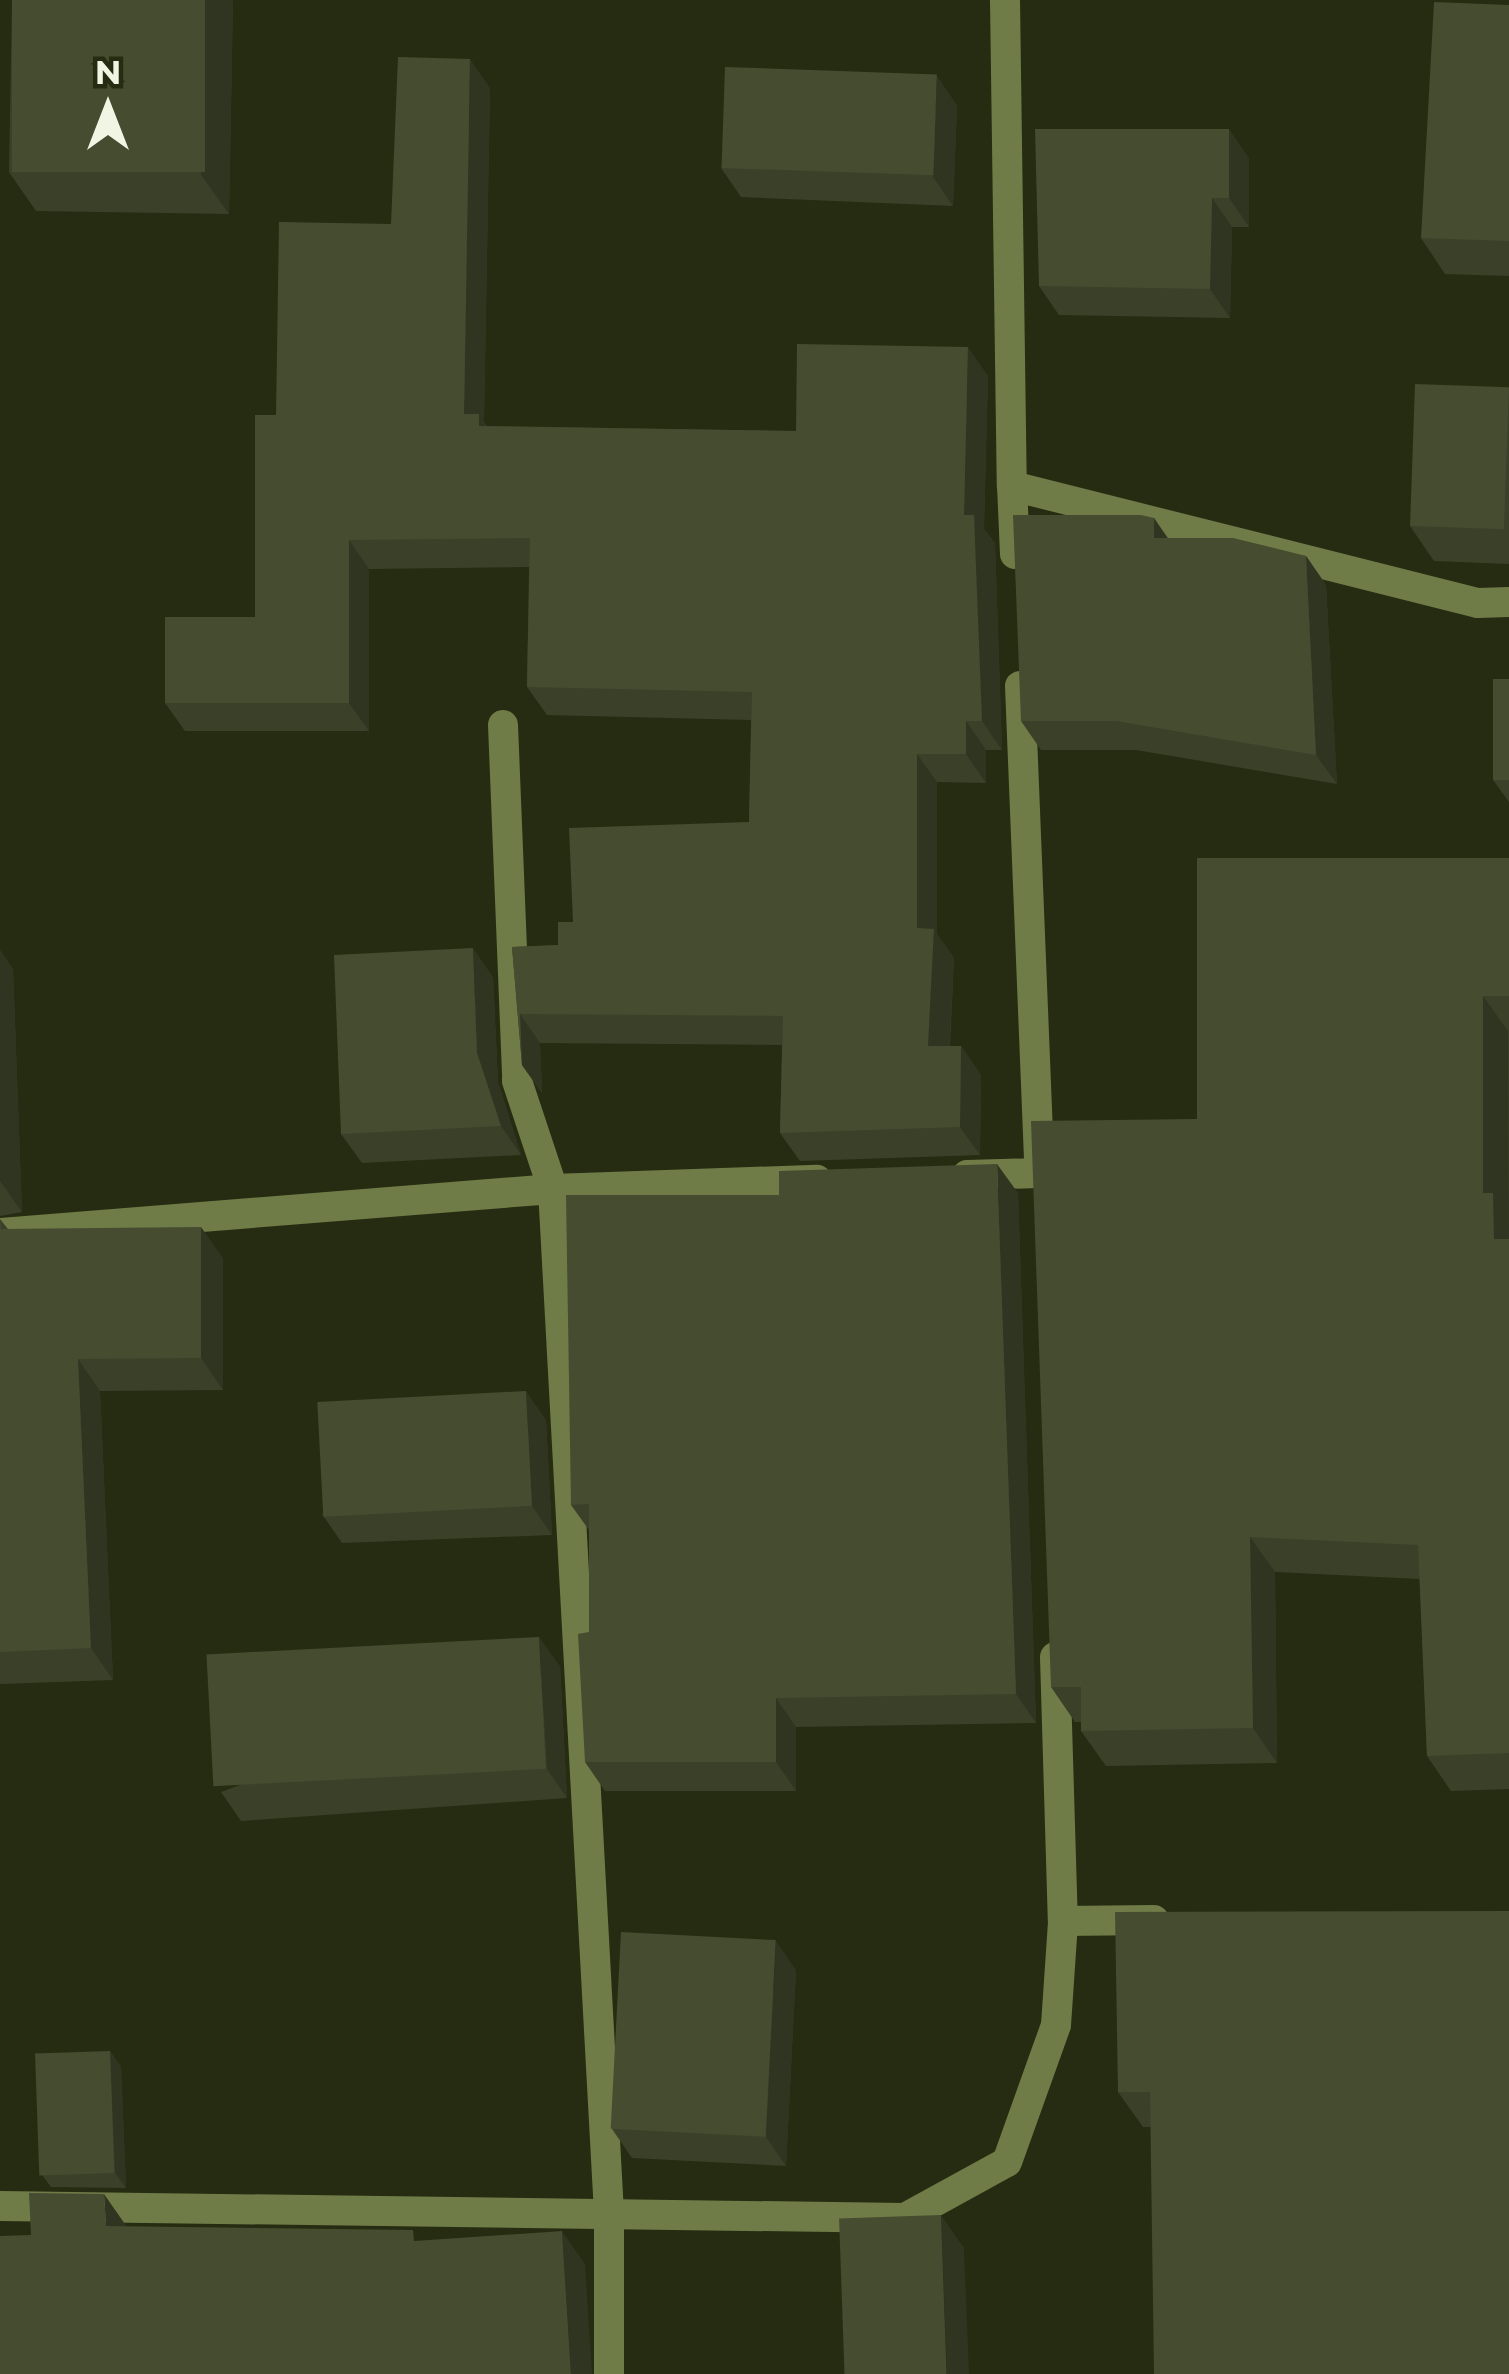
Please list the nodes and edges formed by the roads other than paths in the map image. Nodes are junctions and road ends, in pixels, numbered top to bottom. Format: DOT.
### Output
graph roads {
  1 [pos="1005,0"];
  2 [pos="1012,486"];
  3 [pos="1016,580"];
  4 [pos="1509,602"];
  5 [pos="1019,652"];
  6 [pos="503,725"];
  7 [pos="923,1177"];
  8 [pos="854,1179"];
  9 [pos="553,1189"];
  10 [pos="0,1233"];
  11 [pos="1054,1617"];
  12 [pos="1181,1920"];
  13 [pos="1064,1921"];
  14 [pos="0,2206"];
  15 [pos="609,2214"];
  16 [pos="609,2374"];
  1 -- 2 [label="street"];
  2 -- 3 [label="street"];
  2 -- 4 [label="street"];
  5 -- 7 [label="street"];
  6 -- 9 [label="street"];
  8 -- 9 [label="street"];
  9 -- 10 [label="street"];
  9 -- 15 [label="street"];
  11 -- 13 [label="street"];
  12 -- 13 [label="street"];
  13 -- 15 [label="street"];
  14 -- 15 [label="street"];
  15 -- 16 [label="street"];
}
